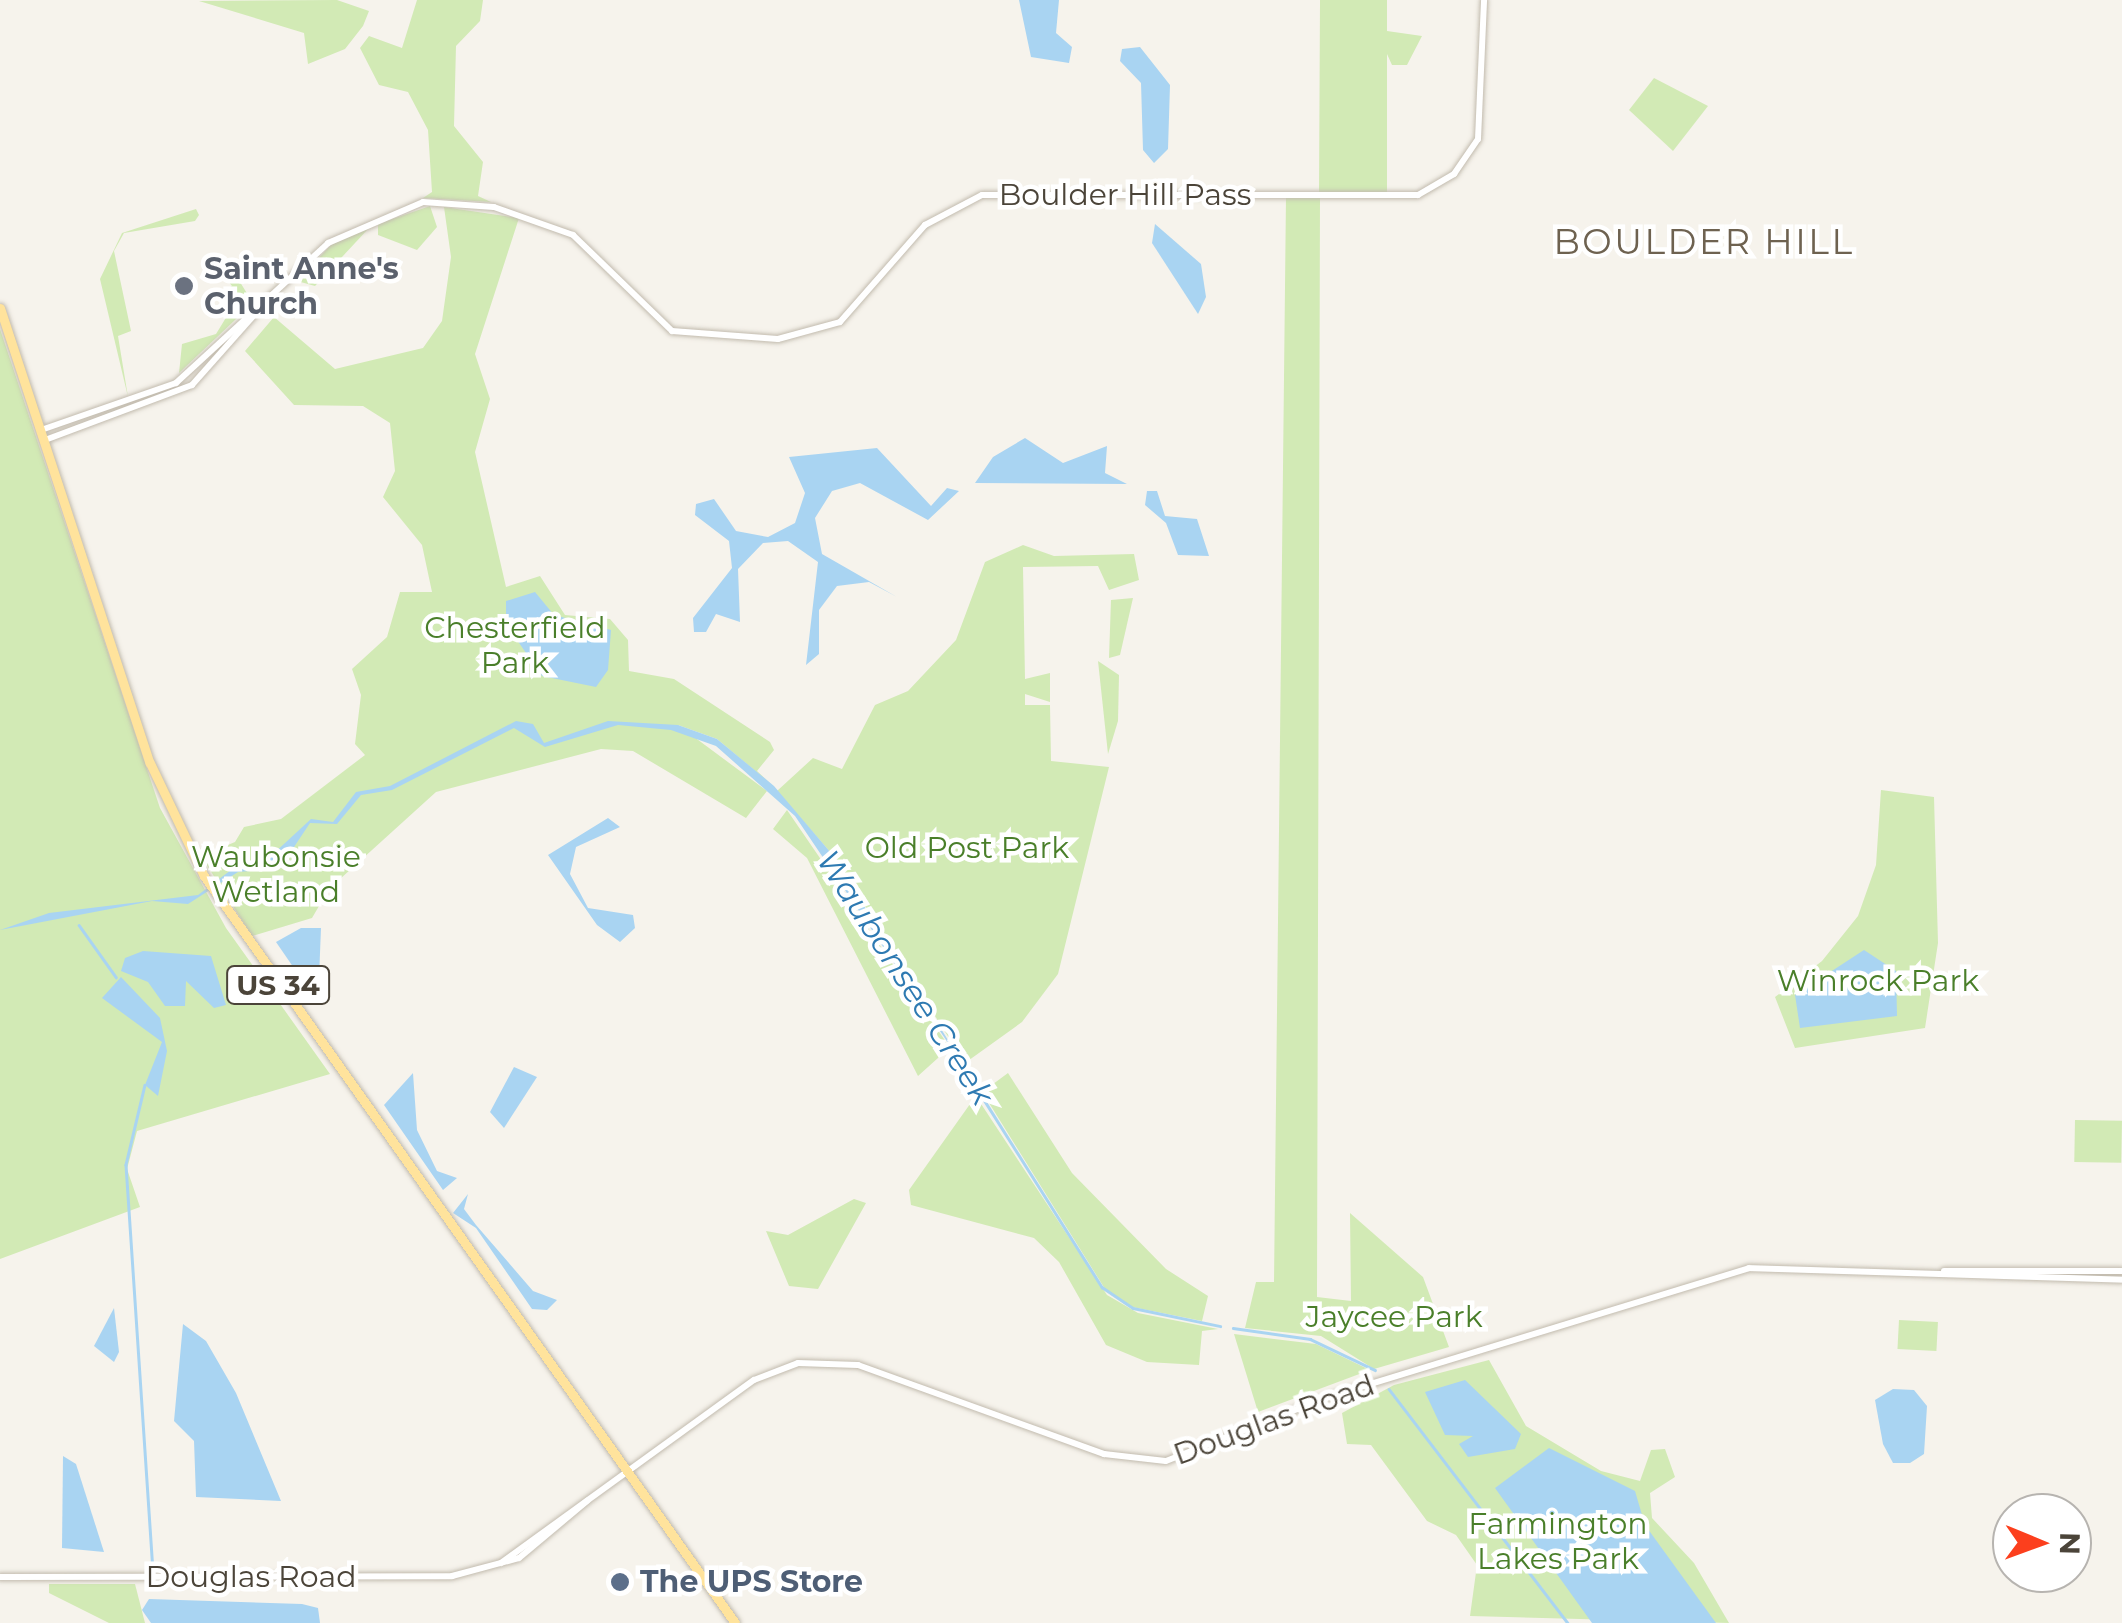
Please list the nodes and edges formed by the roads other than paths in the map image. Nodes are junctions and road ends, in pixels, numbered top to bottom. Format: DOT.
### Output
graph roads {
  1 [pos="1484,0"];
  2 [pos="0,308"];
  3 [pos="43,435"];
  4 [pos="2122,1271"];
  5 [pos="1943,1272"];
  6 [pos="2122,1280"];
  7 [pos="626,1473"];
  8 [pos="0,1577"];
  9 [pos="735,1623"];
  1 -- 3 [label="street, Boulder Hill Pass"];
  2 -- 3 [label="main road, US 34"];
  3 -- 7 [label="main road, US 34"];
  4 -- 5 [label="street, Douglas Road"];
  5 -- 6 [label="street, Douglas Road"];
  5 -- 7 [label="street, Douglas Road"];
  7 -- 8 [label="street, Douglas Road"];
  7 -- 9 [label="main road, US 34"];
}
